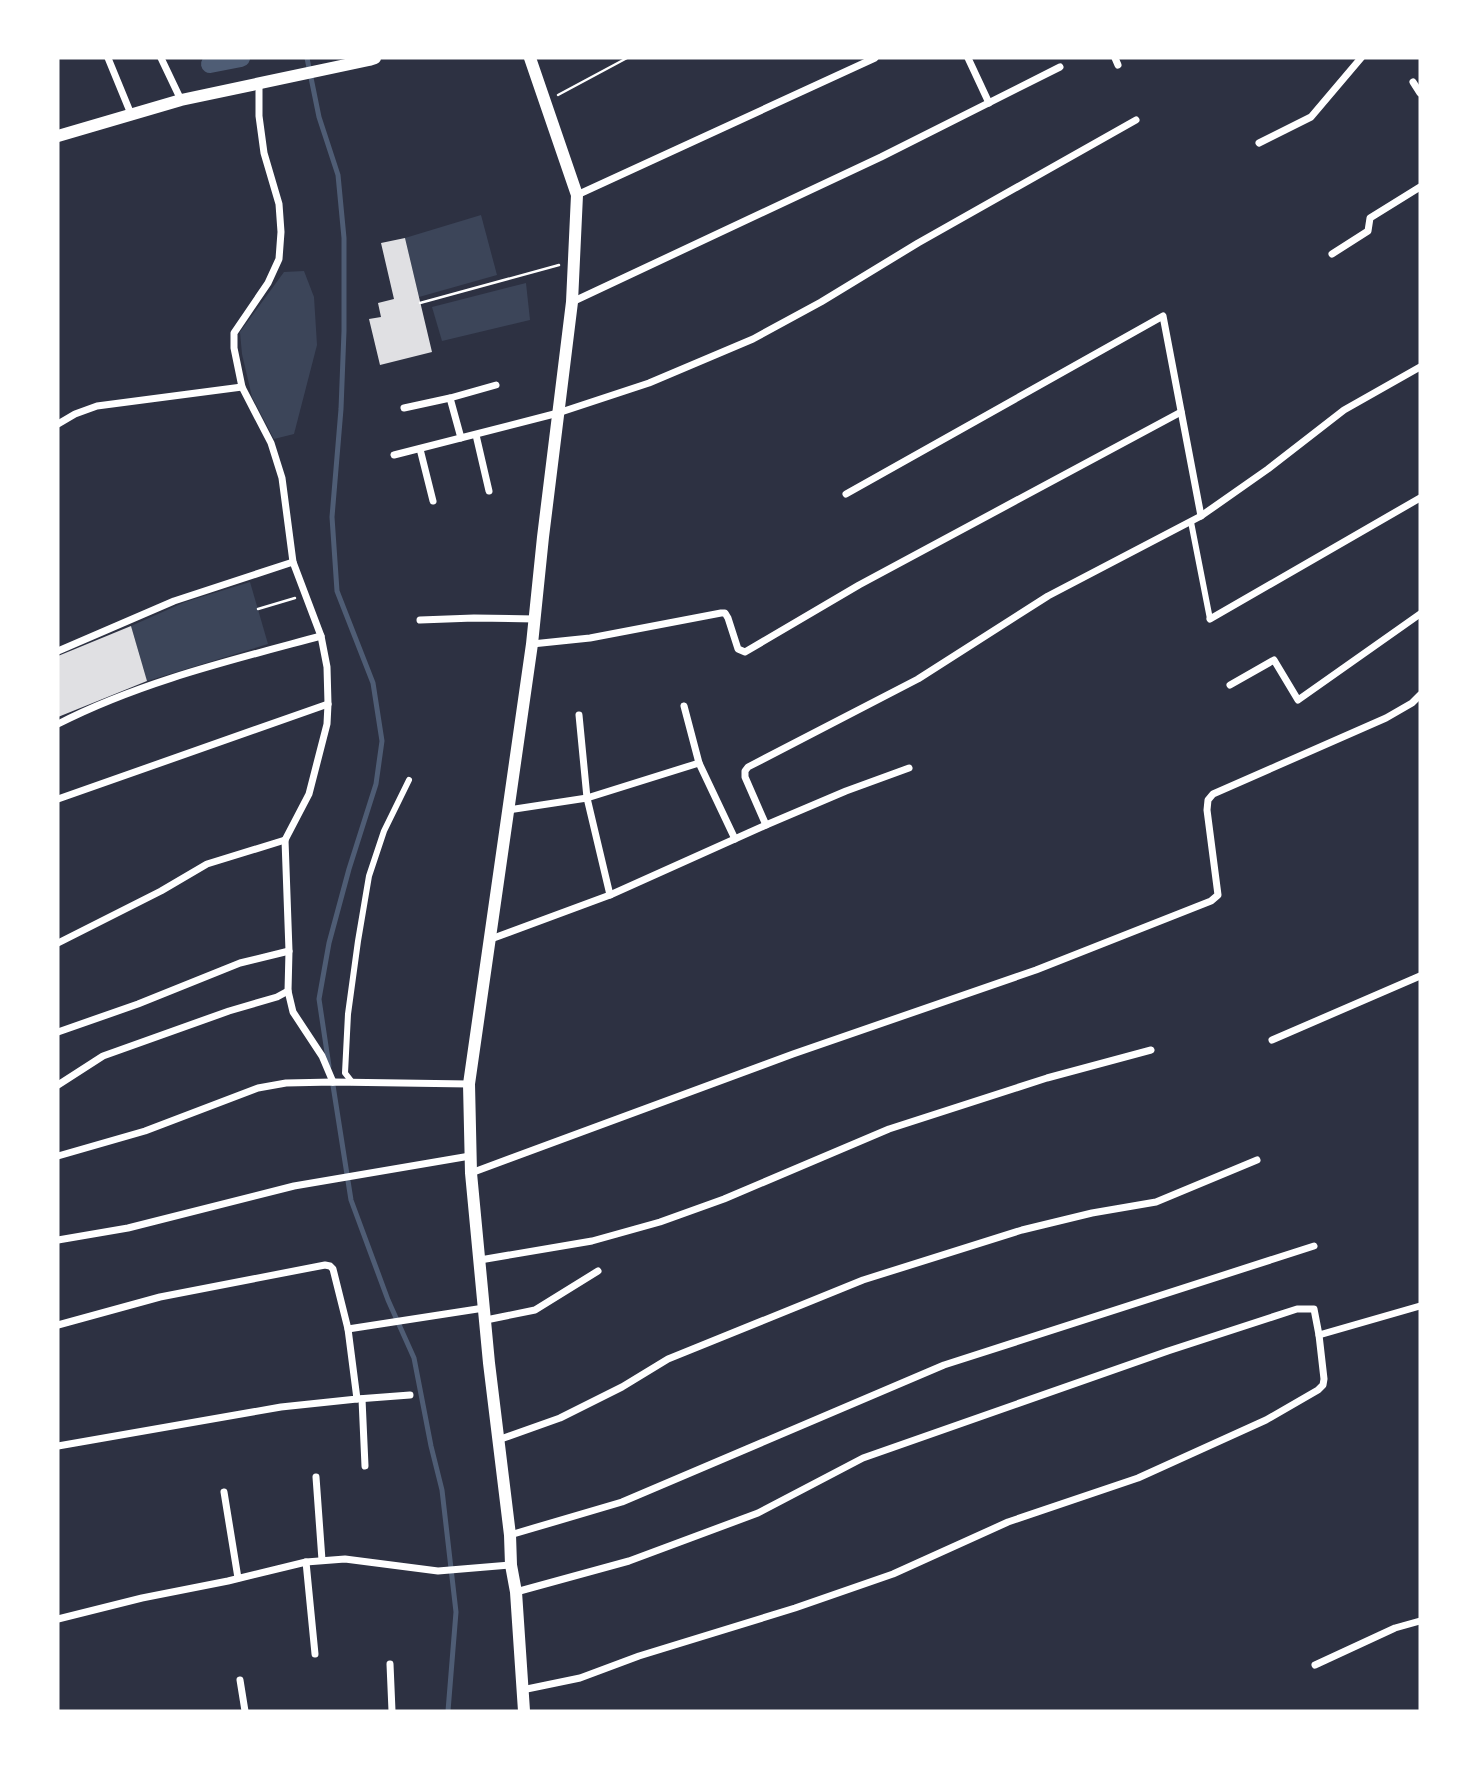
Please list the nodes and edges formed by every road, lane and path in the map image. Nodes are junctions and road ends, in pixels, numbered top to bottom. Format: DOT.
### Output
graph roads {
  1 [pos="108,58"];
  2 [pos="161,58"];
  3 [pos="530,58"];
  4 [pos="626,58"];
  5 [pos="875,58"];
  6 [pos="968,58"];
  7 [pos="1361,58"];
  8 [pos="372,59"];
  9 [pos="1060,67"];
  10 [pos="1413,82"];
  11 [pos="259,83"];
  12 [pos="1420,93"];
  13 [pos="181,100"];
  14 [pos="546,102"];
  15 [pos="989,103"];
  16 [pos="131,114"];
  17 [pos="1136,120"];
  18 [pos="58,136"];
  19 [pos="1259,143"];
  20 [pos="1420,187"];
  21 [pos="577,195"];
  22 [pos="1332,254"];
  23 [pos="574,261"];
  24 [pos="572,302"];
  25 [pos="420,303"];
  26 [pos="1420,367"];
  27 [pos="496,385"];
  28 [pos="243,387"];
  29 [pos="450,397"];
  30 [pos="404,408"];
  31 [pos="1181,412"];
  32 [pos="558,413"];
  33 [pos="58,425"];
  34 [pos="476,435"];
  35 [pos="461,438"];
  36 [pos="420,449"];
  37 [pos="394,455"];
  38 [pos="489,491"];
  39 [pos="846,494"];
  40 [pos="1420,498"];
  41 [pos="433,501"];
  42 [pos="1201,516"];
  43 [pos="1191,522"];
  44 [pos="293,562"];
  45 [pos="305,595"];
  46 [pos="258,609"];
  47 [pos="1420,614"];
  48 [pos="535,619"];
  49 [pos="1210,619"];
  50 [pos="420,620"];
  51 [pos="321,636"];
  52 [pos="532,644"];
  53 [pos="58,651"];
  54 [pos="1230,685"];
  55 [pos="1420,695"];
  56 [pos="328,704"];
  57 [pos="684,706"];
  58 [pos="579,715"];
  59 [pos="58,724"];
  60 [pos="699,764"];
  61 [pos="909,768"];
  62 [pos="409,780"];
  63 [pos="587,798"];
  64 [pos="58,799"];
  65 [pos="508,810"];
  66 [pos="766,825"];
  67 [pos="735,839"];
  68 [pos="285,840"];
  69 [pos="610,895"];
  70 [pos="491,939"];
  71 [pos="58,943"];
  72 [pos="289,951"];
  73 [pos="1420,976"];
  74 [pos="288,991"];
  75 [pos="58,1032"];
  76 [pos="1272,1040"];
  77 [pos="1151,1050"];
  78 [pos="332,1082"];
  79 [pos="352,1082"];
  80 [pos="469,1084"];
  81 [pos="58,1085"];
  82 [pos="58,1156"];
  83 [pos="470,1156"];
  84 [pos="1257,1160"];
  85 [pos="471,1173"];
  86 [pos="58,1240"];
  87 [pos="1314,1246"];
  88 [pos="480,1260"];
  89 [pos="598,1271"];
  90 [pos="1420,1306"];
  91 [pos="485,1314"];
  92 [pos="58,1325"];
  93 [pos="348,1329"];
  94 [pos="1319,1335"];
  95 [pos="410,1395"];
  96 [pos="359,1399"];
  97 [pos="498,1440"];
  98 [pos="58,1446"];
  99 [pos="365,1466"];
  100 [pos="316,1477"];
  101 [pos="224,1492"];
  102 [pos="510,1535"];
  103 [pos="322,1560"];
  104 [pos="306,1562"];
  105 [pos="511,1565"];
  106 [pos="238,1578"];
  107 [pos="516,1592"];
  108 [pos="58,1619"];
  109 [pos="1420,1621"];
  110 [pos="315,1654"];
  111 [pos="390,1664"];
  112 [pos="1315,1665"];
  113 [pos="240,1680"];
  114 [pos="522,1690"];
  115 [pos="245,1711"];
  116 [pos="392,1711"];
  117 [pos="524,1711"];
  1 -- 16 [label="street"];
  2 -- 13 [label="street"];
  3 -- 14 [label="street"];
  4 -- 14 [label="path"];
  5 -- 21 [label="street"];
  6 -- 15 [label="street"];
  7 -- 19 [label="street"];
  8 -- 11 [label="street"];
  9 -- 15 [label="street"];
  10 -- 12 [label="street"];
  11 -- 13 [label="street"];
  11 -- 28 [label="street"];
  13 -- 16 [label="street"];
  14 -- 21 [label="street"];
  15 -- 24 [label="street"];
  16 -- 18 [label="street"];
  17 -- 32 [label="street"];
  20 -- 22 [label="street"];
  21 -- 23 [label="street"];
  23 -- 24 [label="street"];
  23 -- 25 [label="path"];
  24 -- 32 [label="street"];
  26 -- 42 [label="street"];
  27 -- 29 [label="street"];
  28 -- 33 [label="street"];
  28 -- 44 [label="street"];
  29 -- 30 [label="street"];
  29 -- 35 [label="street"];
  31 -- 39 [label="street"];
  31 -- 42 [label="street"];
  31 -- 52 [label="street"];
  32 -- 34 [label="street"];
  32 -- 48 [label="street"];
  34 -- 35 [label="street"];
  34 -- 38 [label="street"];
  35 -- 36 [label="street"];
  36 -- 37 [label="street"];
  36 -- 41 [label="street"];
  40 -- 49 [label="street"];
  42 -- 43 [label="street"];
  43 -- 49 [label="street"];
  43 -- 66 [label="street"];
  44 -- 45 [label="street"];
  44 -- 53 [label="street"];
  45 -- 46 [label="path"];
  45 -- 51 [label="street"];
  47 -- 54 [label="street"];
  48 -- 50 [label="street"];
  48 -- 52 [label="street"];
  51 -- 56 [label="street"];
  51 -- 59 [label="street"];
  52 -- 65 [label="street"];
  55 -- 85 [label="street"];
  56 -- 64 [label="street"];
  56 -- 68 [label="street"];
  57 -- 60 [label="street"];
  58 -- 63 [label="street"];
  60 -- 63 [label="street"];
  60 -- 67 [label="street"];
  61 -- 66 [label="street"];
  62 -- 79 [label="street"];
  63 -- 65 [label="street"];
  63 -- 69 [label="street"];
  65 -- 70 [label="street"];
  66 -- 67 [label="street"];
  67 -- 69 [label="street"];
  68 -- 71 [label="street"];
  68 -- 72 [label="street"];
  69 -- 70 [label="street"];
  70 -- 80 [label="street"];
  72 -- 74 [label="street"];
  72 -- 75 [label="street"];
  73 -- 76 [label="street"];
  74 -- 78 [label="street"];
  74 -- 81 [label="street"];
  77 -- 88 [label="street"];
  78 -- 79 [label="street"];
  78 -- 82 [label="street"];
  79 -- 80 [label="street"];
  80 -- 83 [label="street"];
  83 -- 85 [label="street"];
  83 -- 86 [label="street"];
  84 -- 97 [label="street"];
  85 -- 88 [label="street"];
  87 -- 102 [label="street"];
  88 -- 91 [label="street"];
  89 -- 91 [label="street"];
  90 -- 94 [label="street"];
  91 -- 93 [label="street"];
  91 -- 97 [label="street"];
  92 -- 93 [label="street"];
  93 -- 96 [label="street"];
  94 -- 107 [label="street"];
  94 -- 114 [label="street"];
  95 -- 96 [label="street"];
  96 -- 98 [label="street"];
  96 -- 99 [label="street"];
  97 -- 102 [label="street"];
  100 -- 103 [label="street"];
  101 -- 106 [label="street"];
  102 -- 105 [label="street"];
  103 -- 104 [label="street"];
  103 -- 105 [label="street"];
  104 -- 106 [label="street"];
  104 -- 110 [label="street"];
  105 -- 107 [label="street"];
  106 -- 108 [label="street"];
  107 -- 114 [label="street"];
  109 -- 112 [label="street"];
  111 -- 116 [label="street"];
  113 -- 115 [label="street"];
  114 -- 117 [label="street"];
}
